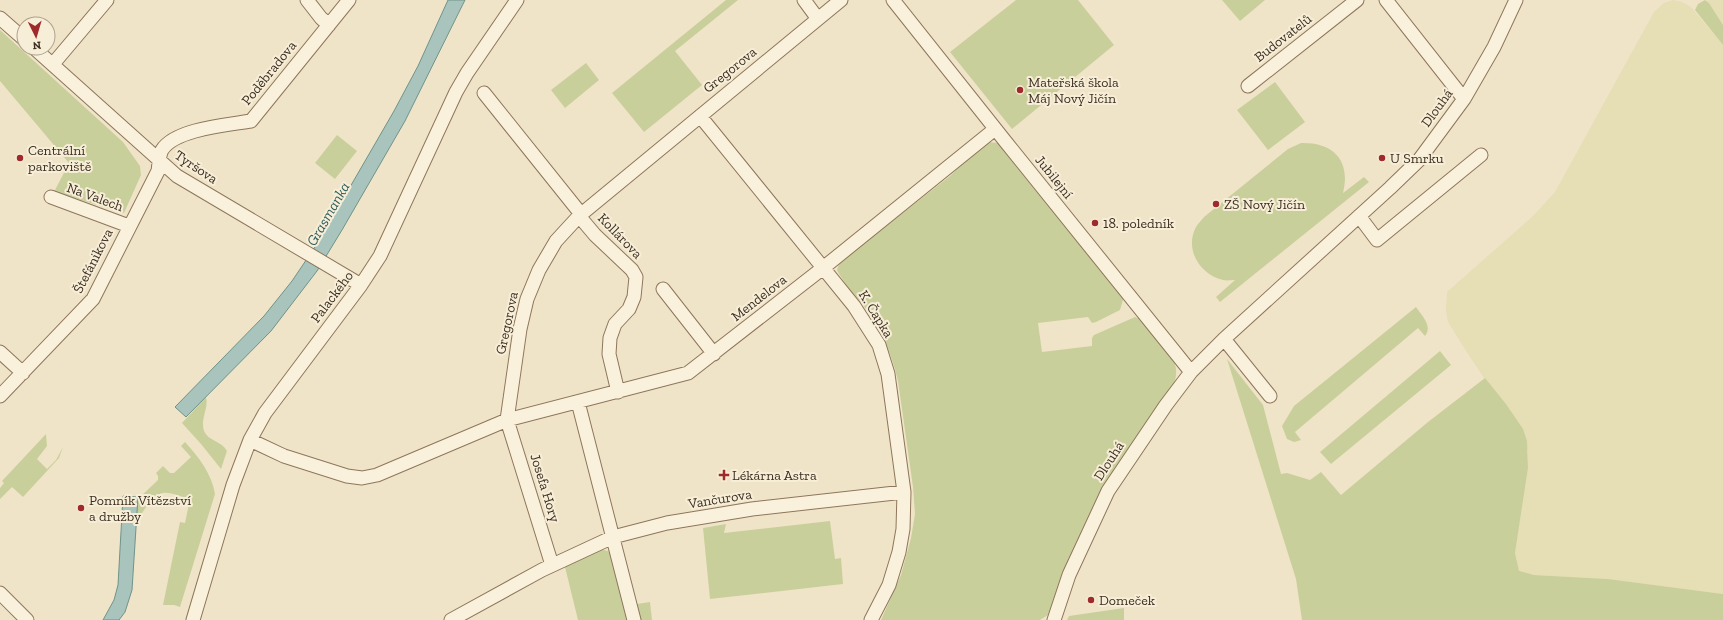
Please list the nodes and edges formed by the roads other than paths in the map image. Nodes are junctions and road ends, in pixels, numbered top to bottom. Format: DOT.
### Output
graph roads {
  1 [pos="107,0"];
  2 [pos="307,0"];
  3 [pos="349,0"];
  4 [pos="517,0"];
  5 [pos="804,0"];
  6 [pos="841,0"];
  7 [pos="893,0"];
  8 [pos="1357,0"];
  9 [pos="1386,0"];
  10 [pos="1516,0"];
  11 [pos="0,18"];
  12 [pos="818,19"];
  13 [pos="329,25"];
  14 [pos="16,32"];
  15 [pos="44,56"];
  16 [pos="53,64"];
  17 [pos="1248,86"];
  18 [pos="484,94"];
  19 [pos="1464,98"];
  20 [pos="700,116"];
  21 [pos="995,129"];
  22 [pos="1481,155"];
  23 [pos="159,161"];
  24 [pos="51,197"];
  25 [pos="580,215"];
  26 [pos="1359,216"];
  27 [pos="129,226"];
  28 [pos="823,268"];
  29 [pos="361,286"];
  30 [pos="663,290"];
  31 [pos="1224,339"];
  32 [pos="0,352"];
  33 [pos="714,354"];
  34 [pos="1191,372"];
  35 [pos="23,373"];
  36 [pos="618,392"];
  37 [pos="0,396"];
  38 [pos="1270,396"];
  39 [pos="578,402"];
  40 [pos="507,420"];
  41 [pos="250,440"];
  42 [pos="904,492"];
  43 [pos="613,537"];
  44 [pos="552,565"];
  45 [pos="0,593"];
  46 [pos="27,620"];
  47 [pos="193,620"];
  48 [pos="451,620"];
  49 [pos="634,620"];
  50 [pos="871,620"];
  51 [pos="1054,620"];
  1 -- 16 [label="street"];
  2 -- 13 [label="street"];
  3 -- 13 [label="street, Poděbradova"];
  4 -- 29 [label="street, Palackého"];
  5 -- 12 [label="street"];
  6 -- 12 [label="street, Gregorova"];
  7 -- 21 [label="street, Jubilejní"];
  8 -- 17 [label="street, Budovatelů"];
  9 -- 19 [label="street"];
  10 -- 19 [label="street, Dlouhá"];
  11 -- 14 [label="street"];
  12 -- 20 [label="street, Gregorova"];
  13 -- 23 [label="street, Poděbradova"];
  15 -- 16 [label="street, Tyršova"];
  16 -- 23 [label="street, Tyršova"];
  18 -- 25 [label="street, Kollárova"];
  19 -- 26 [label="street, Dlouhá"];
  20 -- 25 [label="street, Gregorova"];
  20 -- 28 [label="street, K. Čapka"];
  21 -- 28 [label="street, Mendelova"];
  21 -- 34 [label="street, Jubilejní"];
  22 -- 26 [label="street"];
  23 -- 27 [label="street, Štefánikova"];
  23 -- 29 [label="street, Tyršova"];
  24 -- 27 [label="street, Na Valech"];
  25 -- 36 [label="street, Kollárova"];
  25 -- 40 [label="street, Gregorova"];
  26 -- 31 [label="street, Dlouhá"];
  27 -- 35 [label="street, Štefánikova"];
  28 -- 33 [label="street, Mendelova"];
  28 -- 42 [label="street, K. Čapka"];
  29 -- 41 [label="street, Palackého"];
  30 -- 33 [label="street"];
  31 -- 34 [label="street, Dlouhá"];
  31 -- 38 [label="street"];
  32 -- 35 [label="street"];
  33 -- 36 [label="street, Mendelova"];
  34 -- 51 [label="street, Dlouhá"];
  35 -- 37 [label="street, Štefánikova"];
  36 -- 39 [label="street, Mendelova"];
  39 -- 40 [label="street, Mendelova"];
  39 -- 43 [label="street"];
  40 -- 41 [label="street"];
  40 -- 44 [label="street, Josefa Hory"];
  41 -- 47 [label="street, Palackého"];
  42 -- 43 [label="street, Vančurova"];
  42 -- 50 [label="street, K. Čapka"];
  43 -- 44 [label="street, Vančurova"];
  43 -- 49 [label="street"];
  44 -- 48 [label="street, Vančurova"];
  45 -- 46 [label="street"];
}
